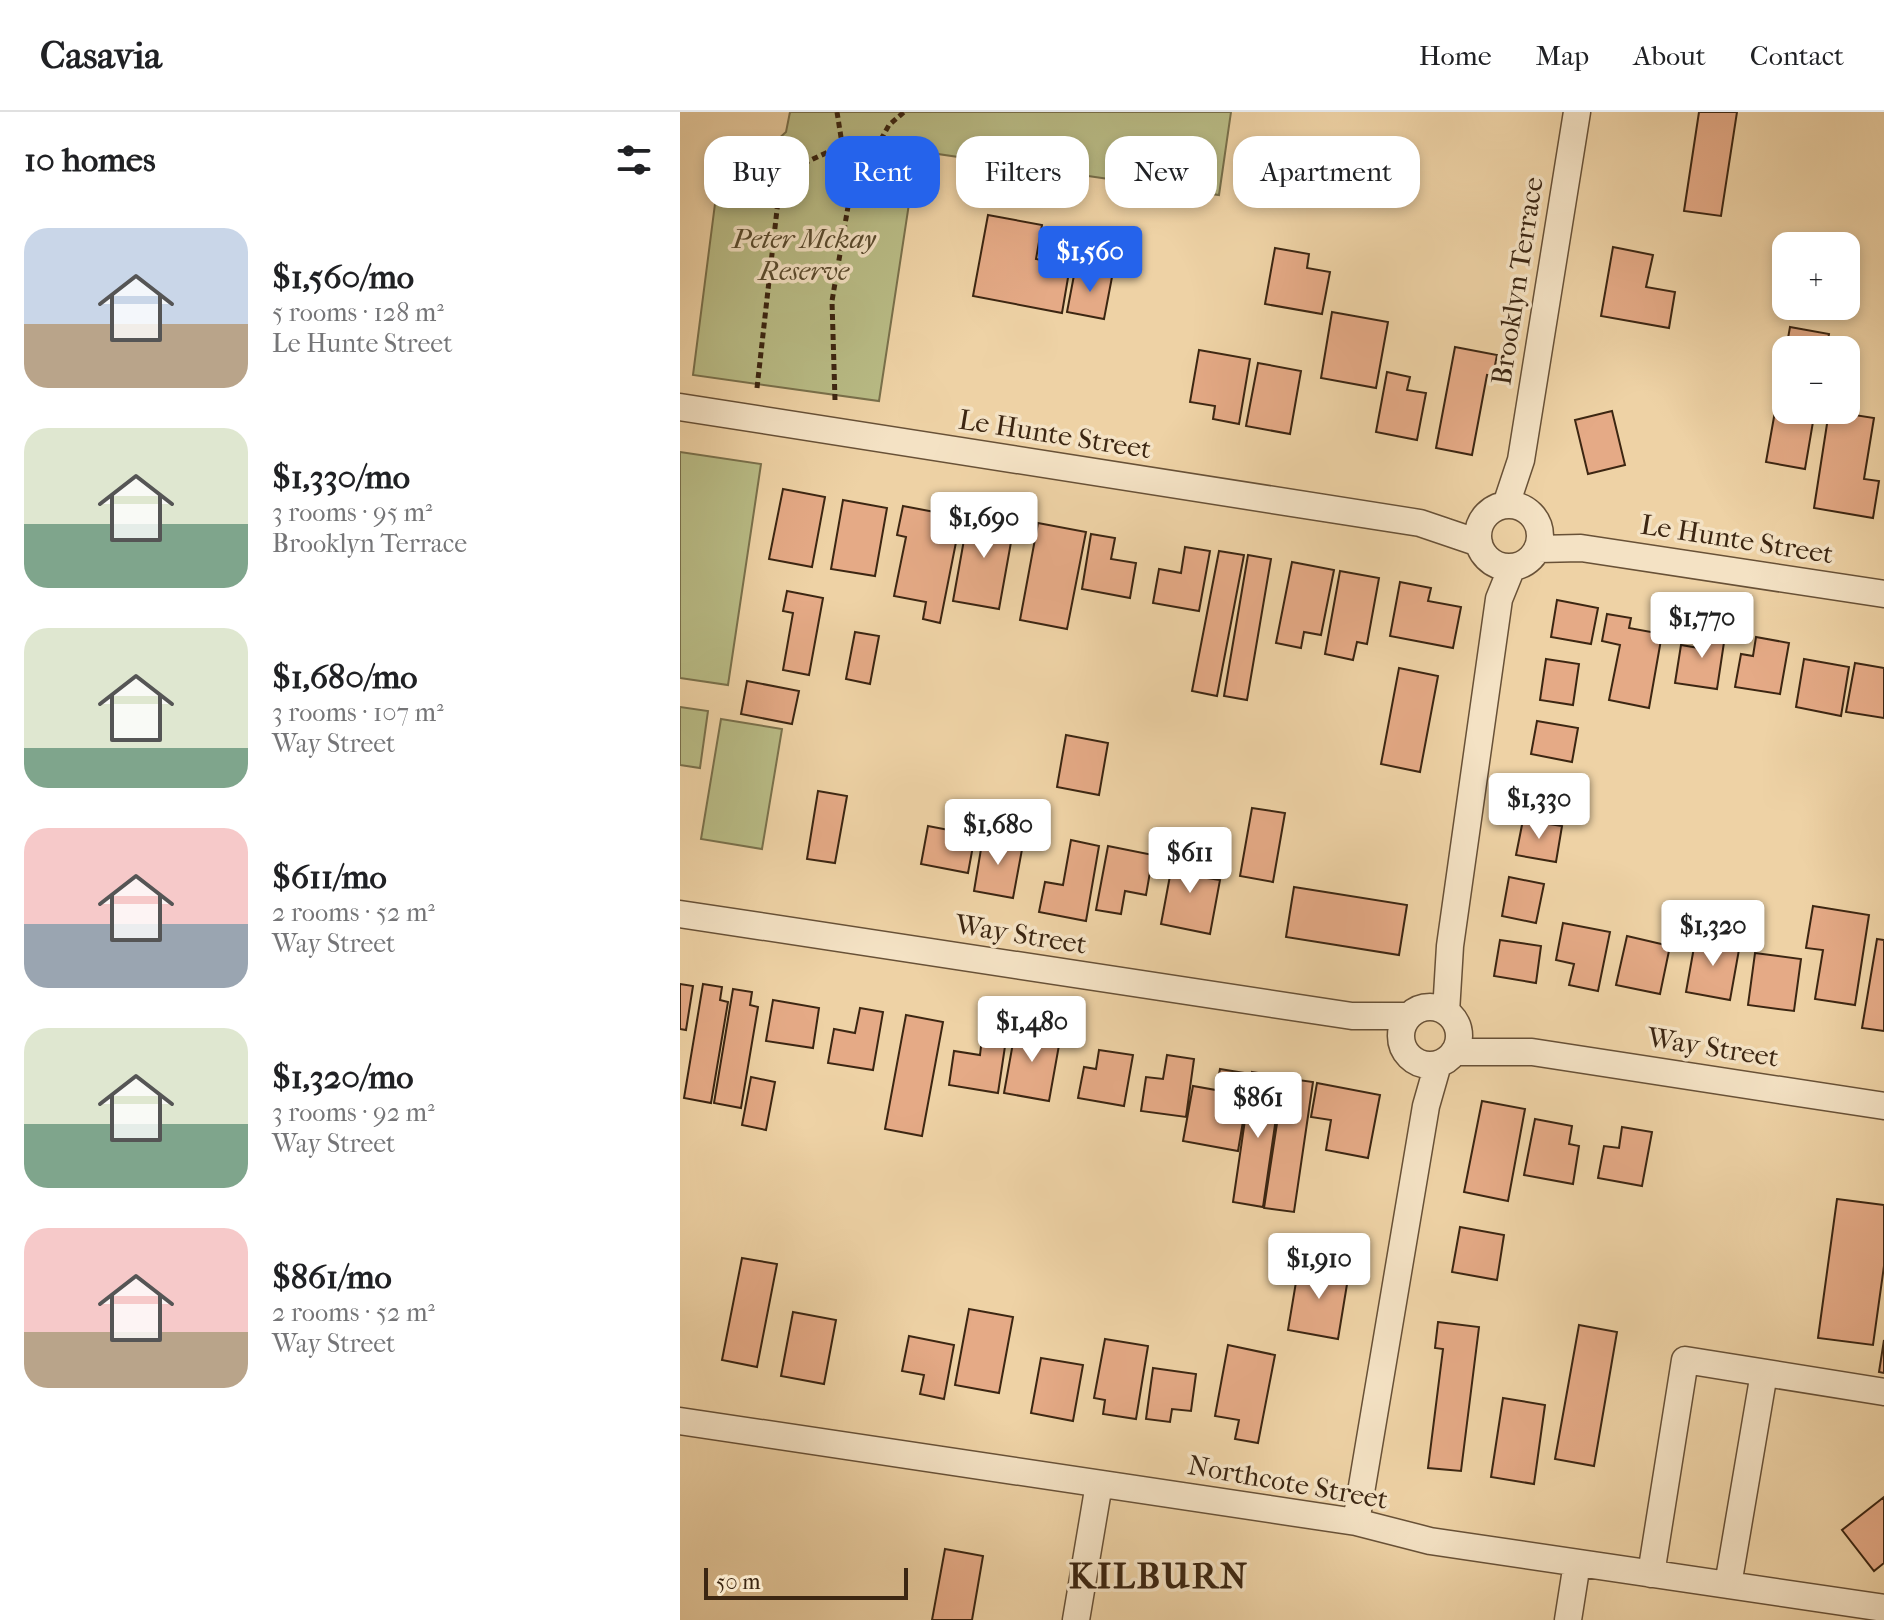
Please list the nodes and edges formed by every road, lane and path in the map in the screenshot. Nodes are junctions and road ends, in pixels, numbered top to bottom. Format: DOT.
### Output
graph roads {
  1 [pos="837,112"];
  2 [pos="904,112"];
  3 [pos="1577,112"];
  4 [pos="840,136"];
  5 [pos="883,136"];
  6 [pos="825,153"];
  7 [pos="848,208"];
  8 [pos="757,388"];
  9 [pos="835,400"];
  10 [pos="680,407"];
  11 [pos="1505,510"];
  12 [pos="1420,523"];
  13 [pos="1539,541"];
  14 [pos="1495,558"];
  15 [pos="1884,594"];
  16 [pos="680,914"];
  17 [pos="1432,1035"];
  18 [pos="1884,1106"];
  19 [pos="1764,1373"];
  20 [pos="1884,1392"];
  21 [pos="680,1421"];
  22 [pos="1099,1484"];
  23 [pos="1356,1522"];
  24 [pos="1577,1563"];
  25 [pos="1651,1574"];
  26 [pos="1728,1585"];
  27 [pos="1884,1608"];
  28 [pos="1076,1620"];
  29 [pos="1568,1620"];
  1 -- 4 [label="path"];
  2 -- 5 [label="path"];
  3 -- 11 [label="street, Brooklyn Terrace"];
  6 -- 8 [label="path"];
  7 -- 9 [label="path"];
  10 -- 12 [label="street, Le Hunte Street"];
  11 -- 12 [label="street, Le Hunte Street"];
  11 -- 13 [label="street"];
  11 -- 14 [label="street"];
  12 -- 14 [label="street, Le Hunte Street"];
  13 -- 14 [label="street"];
  13 -- 15 [label="street, Le Hunte Street"];
  14 -- 17 [label="street"];
  16 -- 17 [label="street, Way Street"];
  17 -- 18 [label="street, Way Street"];
  17 -- 23 [label="street"];
  19 -- 20 [label="street"];
  19 -- 25 [label="street"];
  19 -- 26 [label="street"];
  21 -- 22 [label="street, Northcote Street"];
  22 -- 23 [label="street, Northcote Street"];
  22 -- 28 [label="street"];
  23 -- 24 [label="street, Northcote Street"];
  24 -- 25 [label="street, Northcote Street"];
  24 -- 29 [label="street"];
  25 -- 26 [label="street, Northcote Street"];
  26 -- 27 [label="street, Northcote Street"];
}
